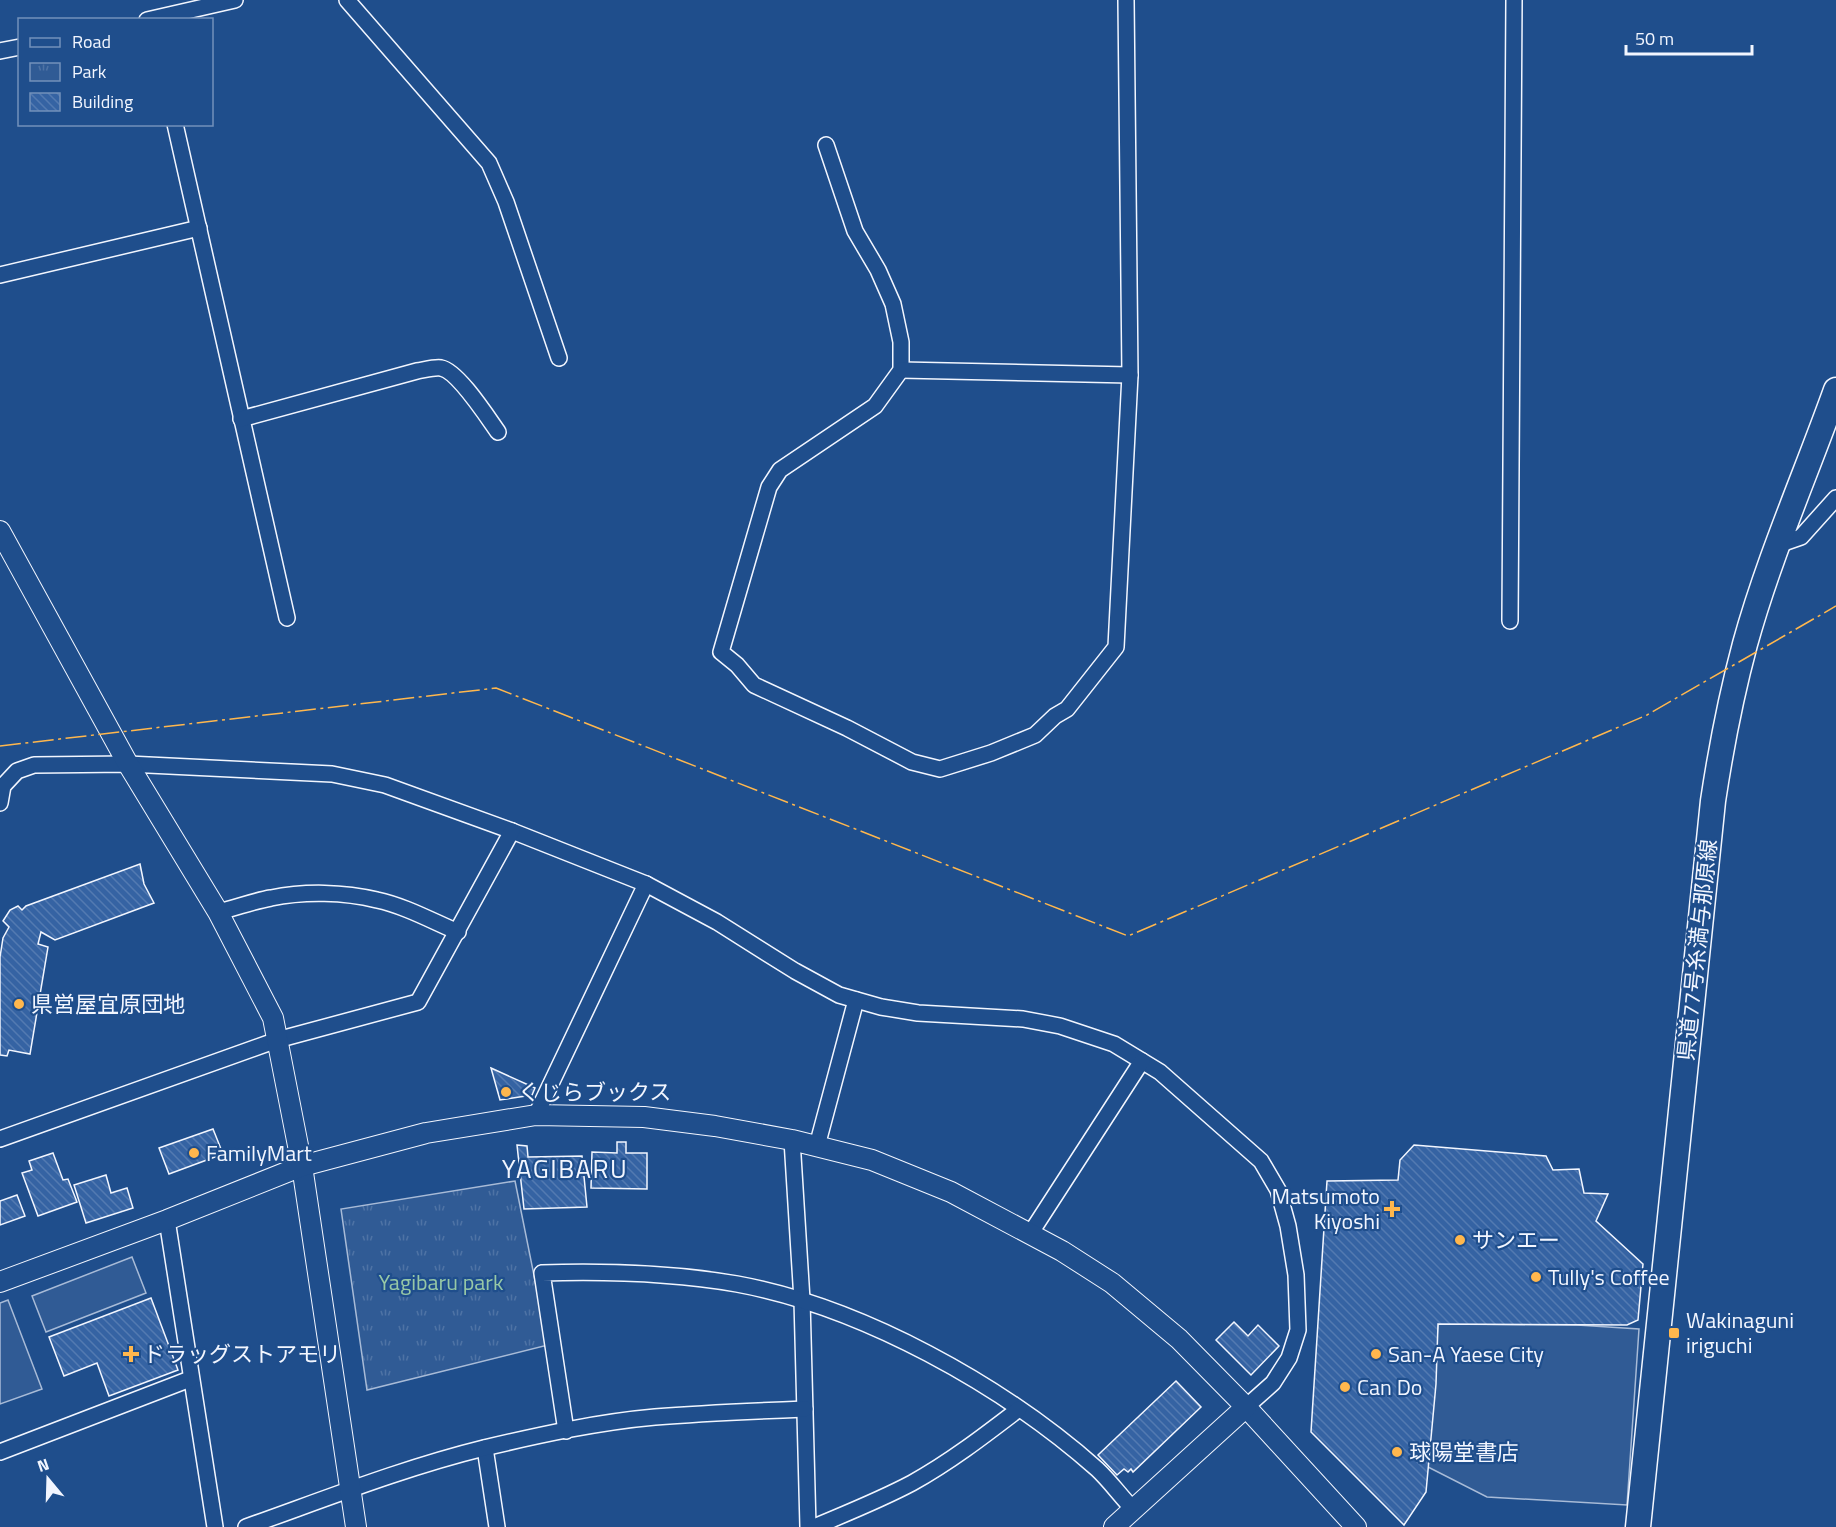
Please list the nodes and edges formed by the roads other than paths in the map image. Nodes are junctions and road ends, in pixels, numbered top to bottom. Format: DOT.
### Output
graph roads {
  1 [pos="235,0"];
  2 [pos="347,0"];
  3 [pos="1126,0"];
  4 [pos="1514,0"];
  5 [pos="154,18"];
  6 [pos="18,47"];
  7 [pos="0,51"];
  8 [pos="175,126"];
  9 [pos="826,145"];
  10 [pos="199,228"];
  11 [pos="0,275"];
  12 [pos="559,358"];
  13 [pos="901,370"];
  14 [pos="1130,375"];
  15 [pos="1836,390"];
  16 [pos="241,418"];
  17 [pos="498,432"];
  18 [pos="1836,498"];
  19 [pos="0,531"];
  20 [pos="1778,545"];
  21 [pos="287,618"];
  22 [pos="1510,621"];
  23 [pos="128,764"];
  24 [pos="1,785"];
  25 [pos="0,803"];
  26 [pos="512,831"];
  27 [pos="646,884"];
  28 [pos="218,912"];
  29 [pos="458,932"];
  30 [pos="856,1000"];
  31 [pos="277,1040"];
  32 [pos="1142,1061"];
  33 [pos="536,1115"];
  34 [pos="0,1139"];
  35 [pos="792,1140"];
  36 [pos="817,1146"];
  37 [pos="302,1166"];
  38 [pos="167,1220"];
  39 [pos="1030,1234"];
  40 [pos="0,1282"];
  41 [pos="802,1300"];
  42 [pos="190,1379"];
  43 [pos="1246,1407"];
  44 [pos="805,1409"];
  45 [pos="1019,1409"];
  46 [pos="566,1431"];
  47 [pos="485,1448"];
  48 [pos="0,1452"];
  49 [pos="350,1490"];
  50 [pos="1134,1510"];
  51 [pos="215,1527"];
  52 [pos="246,1527"];
  53 [pos="356,1527"];
  54 [pos="497,1527"];
  55 [pos="808,1527"];
  56 [pos="814,1527"];
  57 [pos="1114,1527"];
  58 [pos="1356,1527"];
  59 [pos="1638,1527"];
  1 -- 5 [label="street"];
  2 -- 12 [label="street"];
  3 -- 14 [label="street"];
  4 -- 22 [label="street"];
  6 -- 7 [label="street"];
  8 -- 10 [label="street"];
  9 -- 13 [label="street"];
  10 -- 11 [label="street"];
  10 -- 16 [label="street"];
  13 -- 14 [label="street"];
  13 -- 14 [label="street"];
  15 -- 20 [label="main road, 県道77号糸満与那原線"];
  16 -- 17 [label="street"];
  16 -- 21 [label="street"];
  18 -- 20 [label="street"];
  19 -- 23 [label="street"];
  20 -- 59 [label="main road, 県道77号糸満与那原線"];
  23 -- 24 [label="street"];
  23 -- 26 [label="street"];
  23 -- 28 [label="street"];
  24 -- 25 [label="street"];
  26 -- 27 [label="street"];
  26 -- 29 [label="street"];
  27 -- 30 [label="street"];
  27 -- 33 [label="street"];
  28 -- 29 [label="street"];
  28 -- 31 [label="street"];
  29 -- 31 [label="street"];
  30 -- 32 [label="street"];
  30 -- 36 [label="street"];
  31 -- 34 [label="street"];
  31 -- 37 [label="street"];
  32 -- 39 [label="street"];
  32 -- 43 [label="street"];
  33 -- 35 [label="street"];
  33 -- 37 [label="street"];
  35 -- 36 [label="street"];
  35 -- 41 [label="street"];
  36 -- 39 [label="street"];
  37 -- 38 [label="street"];
  37 -- 49 [label="street"];
  38 -- 40 [label="street"];
  38 -- 42 [label="street"];
  39 -- 43 [label="street"];
  41 -- 44 [label="street"];
  41 -- 45 [label="street"];
  41 -- 46 [label="street"];
  42 -- 48 [label="street"];
  42 -- 51 [label="street"];
  43 -- 50 [label="street"];
  43 -- 58 [label="street"];
  44 -- 46 [label="street"];
  44 -- 55 [label="street"];
  45 -- 50 [label="street"];
  45 -- 56 [label="street"];
  46 -- 47 [label="street"];
  47 -- 49 [label="street"];
  47 -- 54 [label="street"];
  49 -- 52 [label="street"];
  49 -- 53 [label="street"];
  50 -- 57 [label="street"];
}
